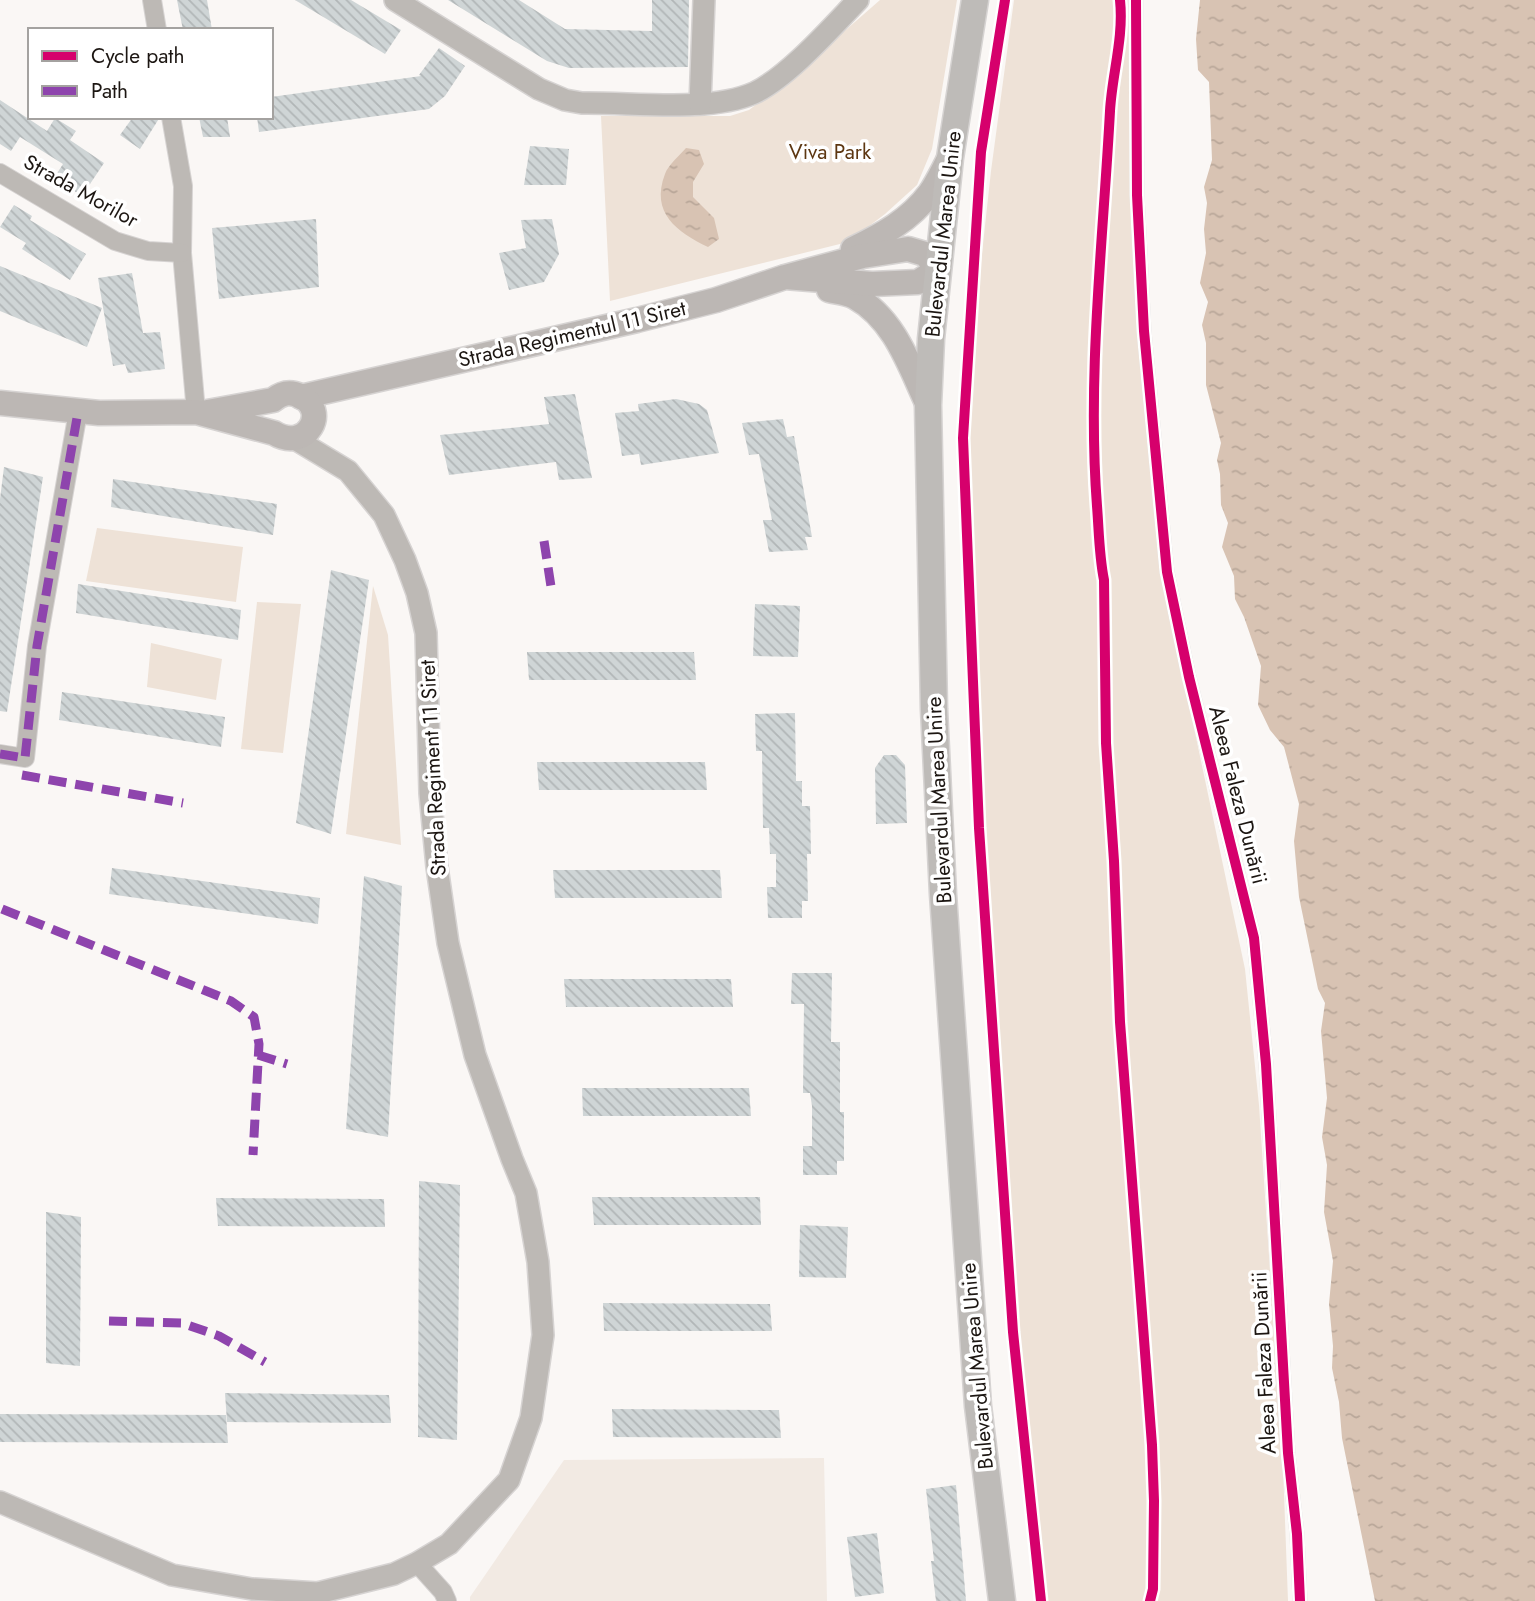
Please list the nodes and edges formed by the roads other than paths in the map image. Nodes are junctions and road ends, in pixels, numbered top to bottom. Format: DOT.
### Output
graph roads {
  1 [pos="152,0"];
  2 [pos="395,0"];
  3 [pos="704,0"];
  4 [pos="859,0"];
  5 [pos="975,0"];
  6 [pos="1136,0"];
  7 [pos="157,28"];
  8 [pos="700,104"];
  9 [pos="171,119"];
  10 [pos="950,158"];
  11 [pos="0,173"];
  12 [pos="182,253"];
  13 [pos="938,269"];
  14 [pos="785,277"];
  15 [pos="357,384"];
  16 [pos="301,397"];
  17 [pos="0,403"];
  18 [pos="271,403"];
  19 [pos="928,405"];
  20 [pos="78,412"];
  21 [pos="199,413"];
  22 [pos="299,429"];
  23 [pos="0,754"];
  24 [pos="0,1502"];
  25 [pos="417,1563"];
  26 [pos="447,1601"];
  27 [pos="1002,1601"];
  28 [pos="1300,1601"];
  1 -- 7 [label="street"];
  2 -- 8 [label="street"];
  3 -- 8 [label="street"];
  4 -- 8 [label="street"];
  5 -- 10 [label="main road, Bulevardul Marea Unire"];
  6 -- 28 [label="street, Aleea Faleza Dunării"];
  9 -- 12 [label="street"];
  10 -- 13 [label="main road, Bulevardul Marea Unire"];
  10 -- 14 [label="main road"];
  11 -- 12 [label="street, Strada Morilor"];
  12 -- 21 [label="street"];
  13 -- 14 [label="main road"];
  13 -- 14 [label="main road"];
  13 -- 19 [label="main road, Bulevardul Marea Unire"];
  14 -- 15 [label="main road, Strada Regimentul 11 Siret"];
  14 -- 19 [label="main road"];
  15 -- 16 [label="main road, Strada Regimentul 11 Siret"];
  15 -- 22 [label="main road"];
  16 -- 18 [label="main road"];
  16 -- 22 [label="main road, Strada Regiment 11 Siret"];
  17 -- 20 [label="main road"];
  18 -- 21 [label="main road"];
  18 -- 22 [label="main road, Strada Regiment 11 Siret"];
  19 -- 27 [label="main road, Bulevardul Marea Unire"];
  20 -- 21 [label="main road"];
  20 -- 23 [label="street"];
  21 -- 22 [label="main road"];
  22 -- 25 [label="street, Strada Regiment 11 Siret"];
  24 -- 25 [label="street, Strada Regiment 11 Siret"];
  25 -- 26 [label="street"];
}
